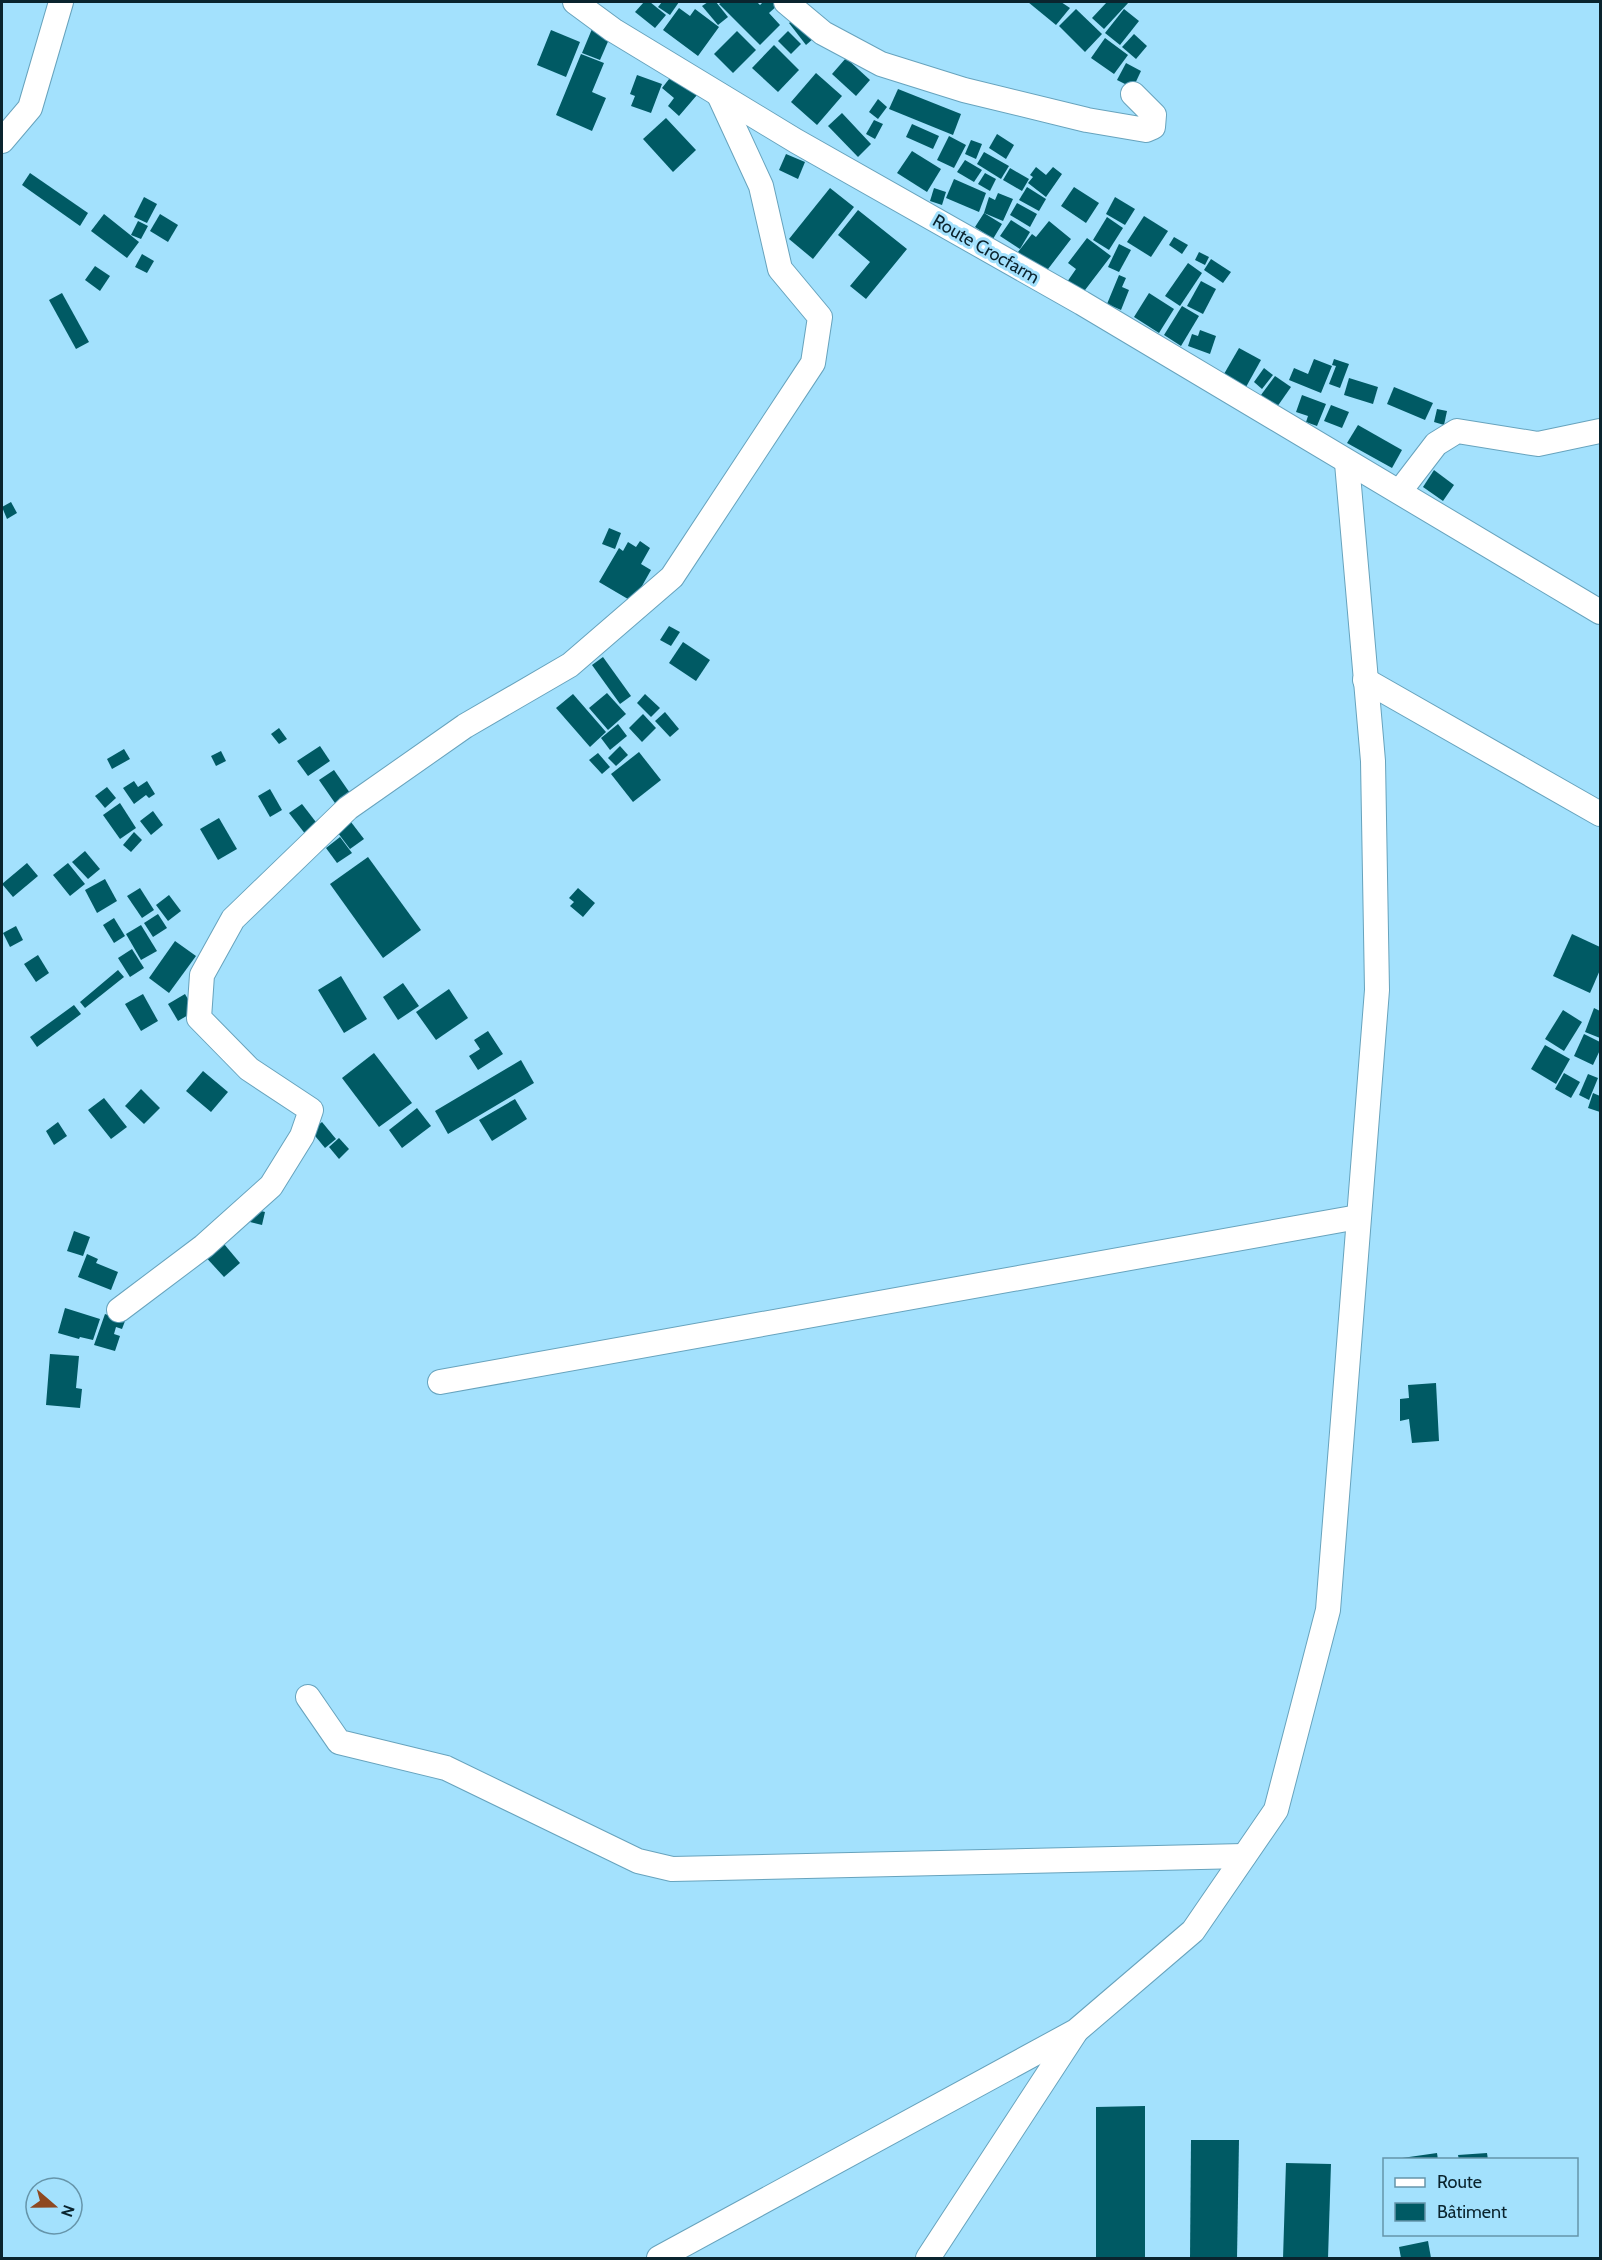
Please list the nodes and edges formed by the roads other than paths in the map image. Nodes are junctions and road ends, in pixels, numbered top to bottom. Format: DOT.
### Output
graph roads {
  1 [pos="61,2"];
  2 [pos="575,2"];
  3 [pos="786,2"];
  4 [pos="1133,94"];
  5 [pos="719,95"];
  6 [pos="2,141"];
  7 [pos="1600,431"];
  8 [pos="1347,463"];
  9 [pos="1400,491"];
  10 [pos="1600,612"];
  11 [pos="1365,680"];
  12 [pos="1600,814"];
  13 [pos="1358,1216"];
  14 [pos="119,1310"];
  15 [pos="440,1382"];
  16 [pos="308,1697"];
  17 [pos="1244,1856"];
  18 [pos="1076,2031"];
  19 [pos="659,2259"];
  20 [pos="928,2259"];
  1 -- 6 [label="street"];
  2 -- 5 [label="street, Route Crocfarm"];
  3 -- 4 [label="street"];
  5 -- 8 [label="street, Route Crocfarm"];
  5 -- 14 [label="street"];
  7 -- 9 [label="street"];
  8 -- 9 [label="street, Route Crocfarm"];
  8 -- 11 [label="street"];
  9 -- 10 [label="street, Route Crocfarm"];
  11 -- 12 [label="street"];
  11 -- 13 [label="street"];
  13 -- 15 [label="street"];
  13 -- 17 [label="street"];
  16 -- 17 [label="street"];
  17 -- 18 [label="street"];
  18 -- 19 [label="street"];
  18 -- 20 [label="street"];
}
